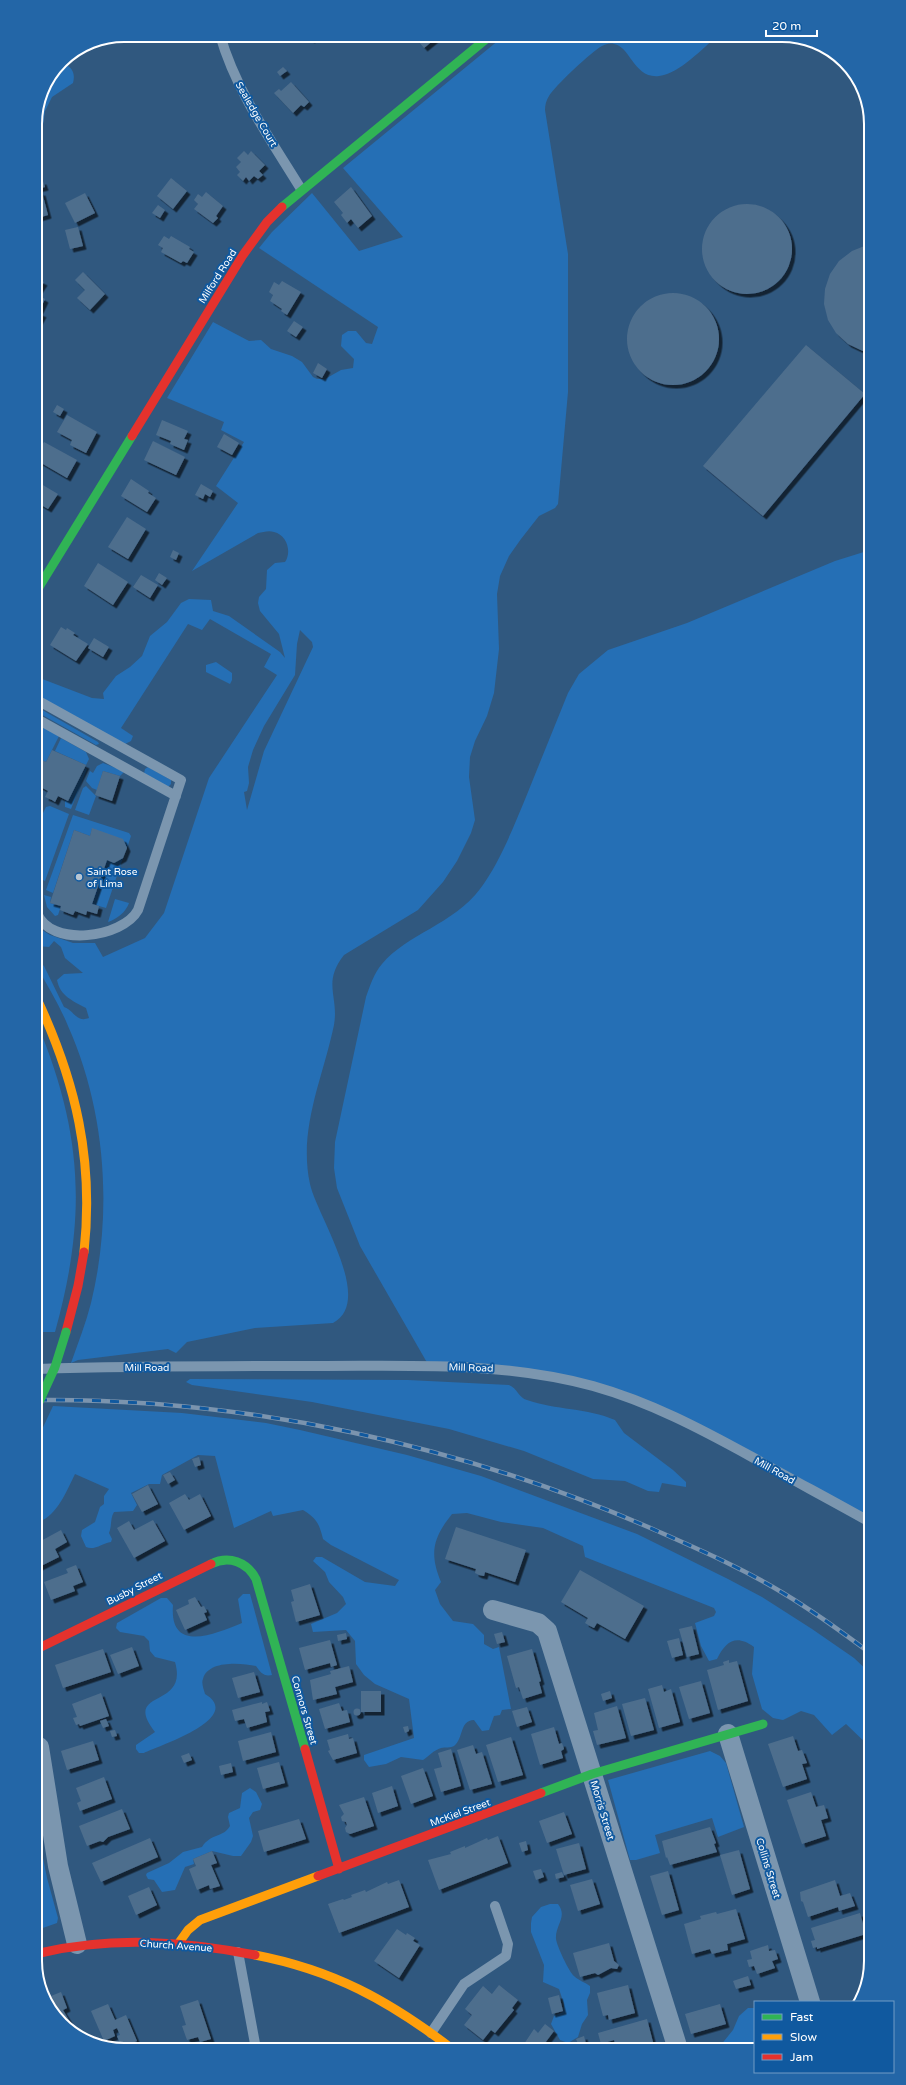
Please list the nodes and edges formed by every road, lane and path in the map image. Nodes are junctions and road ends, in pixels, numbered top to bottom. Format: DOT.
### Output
graph roads {
  1 [pos="222,42"];
  2 [pos="482,42"];
  3 [pos="301,189"];
  4 [pos="42,582"];
  5 [pos="42,703"];
  6 [pos="42,722"];
  7 [pos="104,738"];
  8 [pos="97,753"];
  9 [pos="176,796"];
  10 [pos="42,920"];
  11 [pos="42,1008"];
  12 [pos="42,1369"];
  13 [pos="42,1395"];
  14 [pos="864,1519"];
  15 [pos="242,1563"];
  16 [pos="493,1610"];
  17 [pos="42,1646"];
  18 [pos="763,1724"];
  19 [pos="728,1734"];
  20 [pos="42,1766"];
  21 [pos="592,1774"];
  22 [pos="339,1869"];
  23 [pos="495,1906"];
  24 [pos="78,1944"];
  25 [pos="178,1944"];
  26 [pos="238,1952"];
  27 [pos="42,1953"];
  28 [pos="810,2001"];
  29 [pos="431,2033"];
  30 [pos="255,2043"];
  31 [pos="444,2043"];
  32 [pos="676,2043"];
  1 -- 3 [label="lane, Sealedge Court"];
  2 -- 3 [label="street, Milford Road"];
  3 -- 4 [label="street, Milford Road"];
  5 -- 7 [label="lane"];
  6 -- 8 [label="lane"];
  7 -- 8 [label="lane"];
  7 -- 9 [label="lane"];
  8 -- 9 [label="lane"];
  9 -- 10 [label="lane"];
  11 -- 13 [label="street, bridge"];
  12 -- 14 [label="lane, Mill Road"];
  15 -- 17 [label="street, Busby Street"];
  15 -- 22 [label="street, Connors Street"];
  16 -- 21 [label="street, Morris Street"];
  18 -- 19 [label="street, McKiel Street"];
  19 -- 21 [label="street, McKiel Street"];
  19 -- 28 [label="street, Collins Street"];
  20 -- 24 [label="street"];
  21 -- 22 [label="street, McKiel Street"];
  21 -- 32 [label="street, Morris Street"];
  22 -- 25 [label="street, McKiel Street"];
  23 -- 29 [label="lane"];
  24 -- 25 [label="street, Church Avenue"];
  24 -- 27 [label="street, Church Avenue"];
  25 -- 26 [label="street, Church Avenue"];
  26 -- 29 [label="street, Church Avenue"];
  26 -- 30 [label="lane"];
  29 -- 31 [label="street, Church Avenue"];
}
